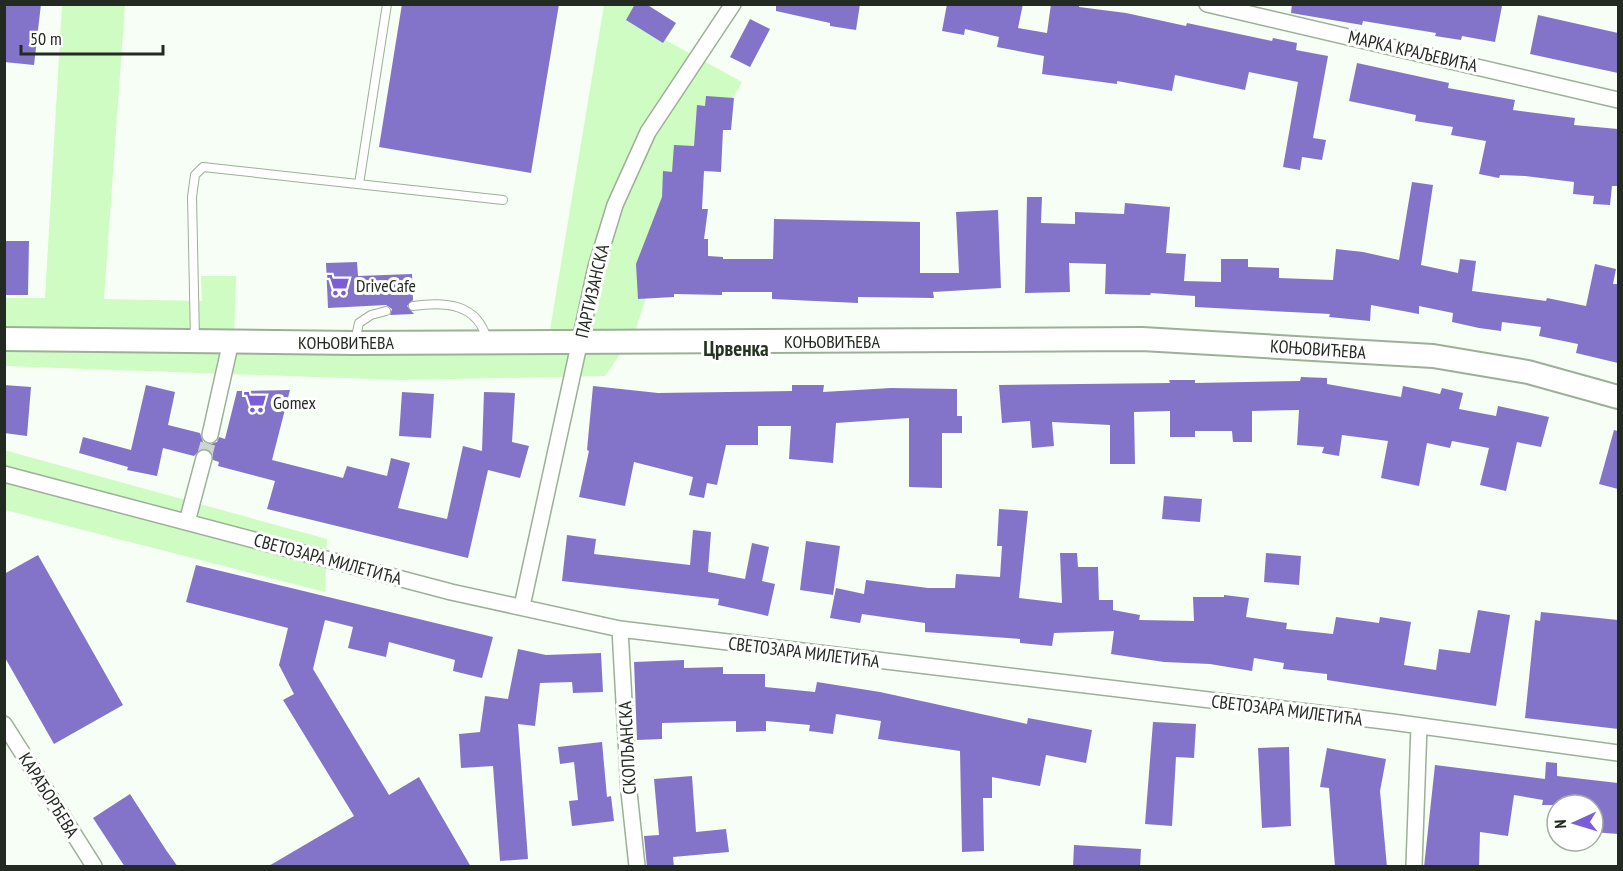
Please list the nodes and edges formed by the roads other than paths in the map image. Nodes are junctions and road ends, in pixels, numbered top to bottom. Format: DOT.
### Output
graph roads {
  1 [pos="387,4"];
  2 [pos="733,4"];
  3 [pos="1207,4"];
  4 [pos="1618,100"];
  5 [pos="359,184"];
  6 [pos="503,200"];
  7 [pos="414,306"];
  8 [pos="386,311"];
  9 [pos="4,339"];
  10 [pos="195,341"];
  11 [pos="231,341"];
  12 [pos="488,342"];
  13 [pos="580,342"];
  14 [pos="355,343"];
  15 [pos="1618,397"];
  16 [pos="210,435"];
  17 [pos="204,458"];
  18 [pos="4,474"];
  19 [pos="187,522"];
  20 [pos="522,606"];
  21 [pos="620,629"];
  22 [pos="4,724"];
  23 [pos="1419,726"];
  24 [pos="1618,753"];
  25 [pos="94,867"];
  26 [pos="637,867"];
  27 [pos="1414,867"];
  1 -- 5 [label="lane"];
  2 -- 13 [label="street, ПАРТИЗАНСКА"];
  3 -- 4 [label="street, МАРКА КРАЉЕВИЋА"];
  5 -- 6 [label="lane"];
  5 -- 10 [label="lane"];
  7 -- 12 [label="lane"];
  8 -- 14 [label="lane"];
  9 -- 10 [label="main road, КОЊОВИЋЕВА"];
  10 -- 11 [label="main road, КОЊОВИЋЕВА"];
  11 -- 14 [label="main road, КОЊОВИЋЕВА"];
  11 -- 16 [label="street"];
  12 -- 13 [label="main road, КОЊОВИЋЕВА"];
  12 -- 14 [label="main road, КОЊОВИЋЕВА"];
  13 -- 15 [label="main road, КОЊОВИЋЕВА"];
  13 -- 20 [label="street, ПАРТИЗАНСКА"];
  17 -- 19 [label="street"];
  18 -- 19 [label="street, СВЕТОЗАРА МИЛЕТИЋА"];
  19 -- 20 [label="street, СВЕТОЗАРА МИЛЕТИЋА"];
  20 -- 21 [label="street, СВЕТОЗАРА МИЛЕТИЋА"];
  21 -- 23 [label="street, СВЕТОЗАРА МИЛЕТИЋА"];
  21 -- 26 [label="street, СКОПЉАНСКА"];
  22 -- 25 [label="street, КАРАЂОРЂЕВА"];
  23 -- 24 [label="street, СВЕТОЗАРА МИЛЕТИЋА"];
  23 -- 27 [label="street"];
}
